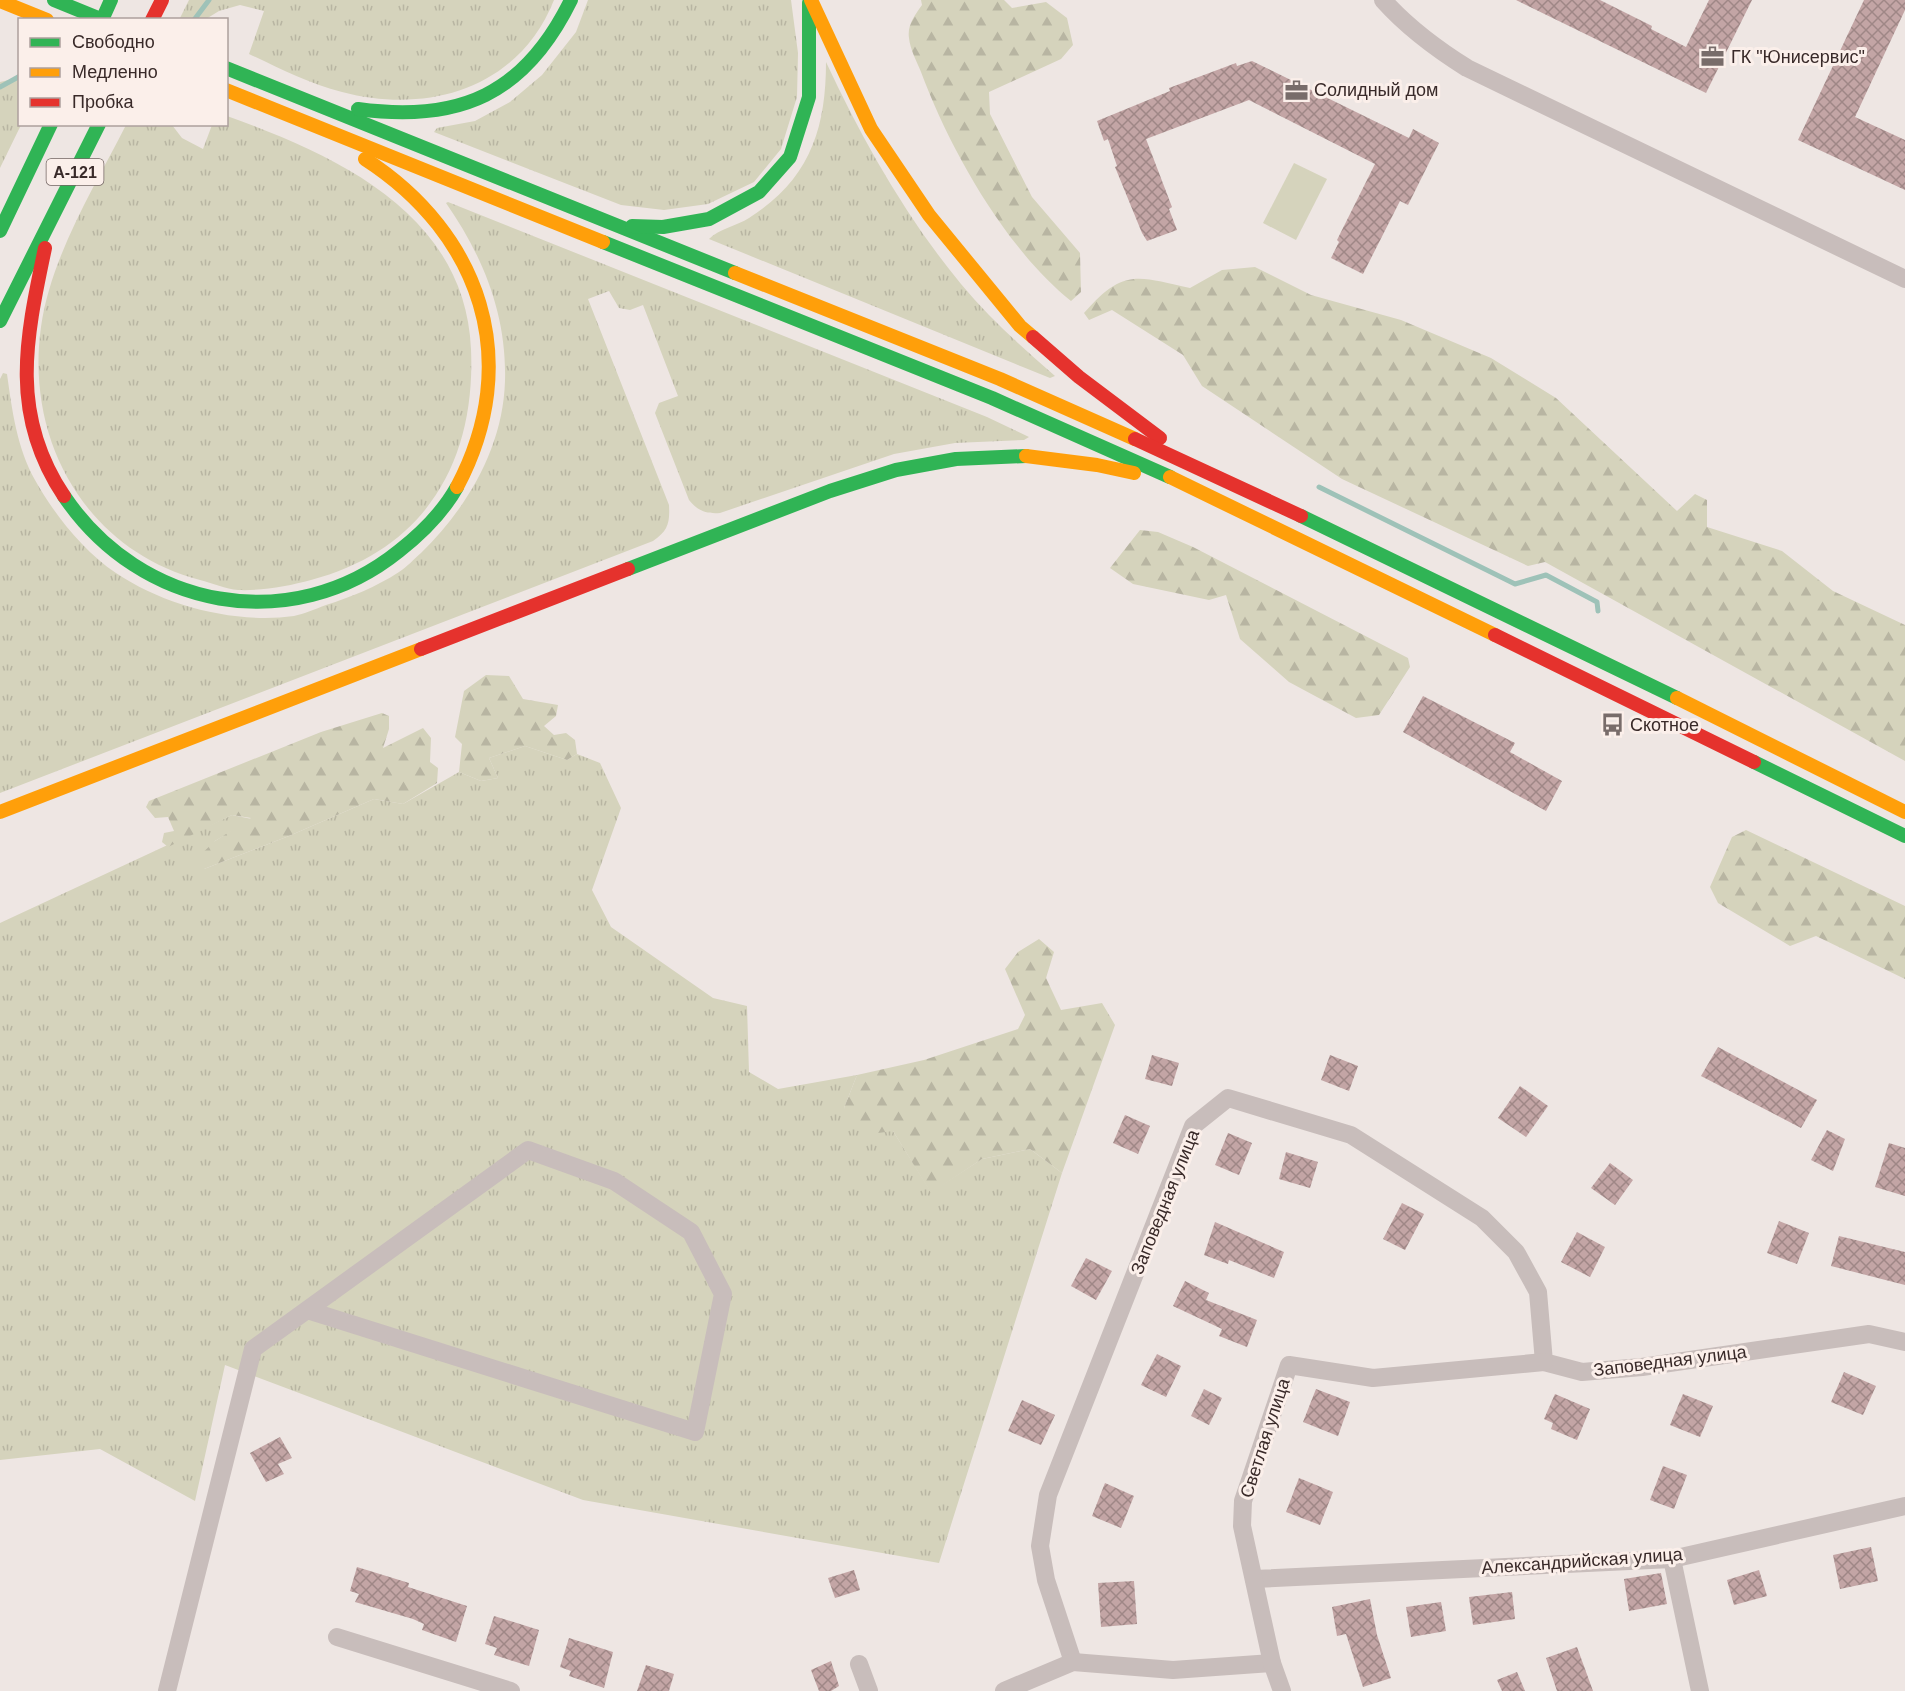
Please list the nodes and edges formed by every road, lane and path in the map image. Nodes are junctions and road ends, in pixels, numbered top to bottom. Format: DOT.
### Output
graph roads {
  1 [pos="54,0"];
  2 [pos="111,0"];
  3 [pos="162,0"];
  4 [pos="571,0"];
  5 [pos="810,0"];
  6 [pos="1383,0"];
  7 [pos="0,1"];
  8 [pos="42,18"];
  9 [pos="97,18"];
  10 [pos="103,18"];
  11 [pos="153,18"];
  12 [pos="232,70"];
  13 [pos="228,91"];
  14 [pos="294,95"];
  15 [pos="286,114"];
  16 [pos="50,126"];
  17 [pos="98,126"];
  18 [pos="14,202"];
  19 [pos="0,215"];
  20 [pos="51,220"];
  21 [pos="618,225"];
  22 [pos="0,231"];
  23 [pos="1905,279"];
  24 [pos="0,321"];
  25 [pos="1196,465"];
  26 [pos="1192,487"];
  27 [pos="0,812"];
  28 [pos="1905,812"];
  29 [pos="1905,836"];
  30 [pos="307,1310"];
  31 [pos="1905,1342"];
  32 [pos="1544,1362"];
  33 [pos="1905,1506"];
  34 [pos="1672,1559"];
  35 [pos="1254,1579"];
  36 [pos="337,1637"];
  37 [pos="1073,1662"];
  38 [pos="860,1664"];
  39 [pos="1272,1664"];
  40 [pos="1694,1689"];
  41 [pos="166,1691"];
  42 [pos="511,1691"];
  43 [pos="869,1691"];
  44 [pos="1004,1691"];
  45 [pos="1282,1691"];
  1 -- 9 [label="main road, bridge"];
  2 -- 10 [label="main road"];
  3 -- 11 [label="main road"];
  4 -- 14 [label="main road"];
  5 -- 21 [label="main road"];
  5 -- 25 [label="main road"];
  6 -- 23 [label="street"];
  7 -- 8 [label="main road"];
  12 -- 14 [label="main road"];
  13 -- 15 [label="main road"];
  14 -- 21 [label="main road"];
  15 -- 20 [label="main road"];
  15 -- 26 [label="main road"];
  16 -- 18 [label="main road, А-121"];
  17 -- 20 [label="main road, А-121"];
  18 -- 19 [label="main road"];
  18 -- 22 [label="main road, А-121"];
  20 -- 24 [label="main road, А-121"];
  21 -- 25 [label="main road"];
  25 -- 28 [label="main road"];
  26 -- 27 [label="main road"];
  26 -- 29 [label="main road"];
  30 -- 30 [label="street"];
  30 -- 41 [label="street"];
  31 -- 32 [label="street, Заповедная улица"];
  32 -- 35 [label="street, Светлая улица"];
  32 -- 37 [label="street, Заповедная улица"];
  33 -- 34 [label="street, Александрийская улица"];
  34 -- 35 [label="street, Александрийская улица"];
  34 -- 40 [label="street"];
  35 -- 39 [label="street, Светлая улица"];
  36 -- 42 [label="street"];
  37 -- 39 [label="street"];
  37 -- 44 [label="street"];
  38 -- 43 [label="street"];
  39 -- 45 [label="street, Светлая улица"];
}
